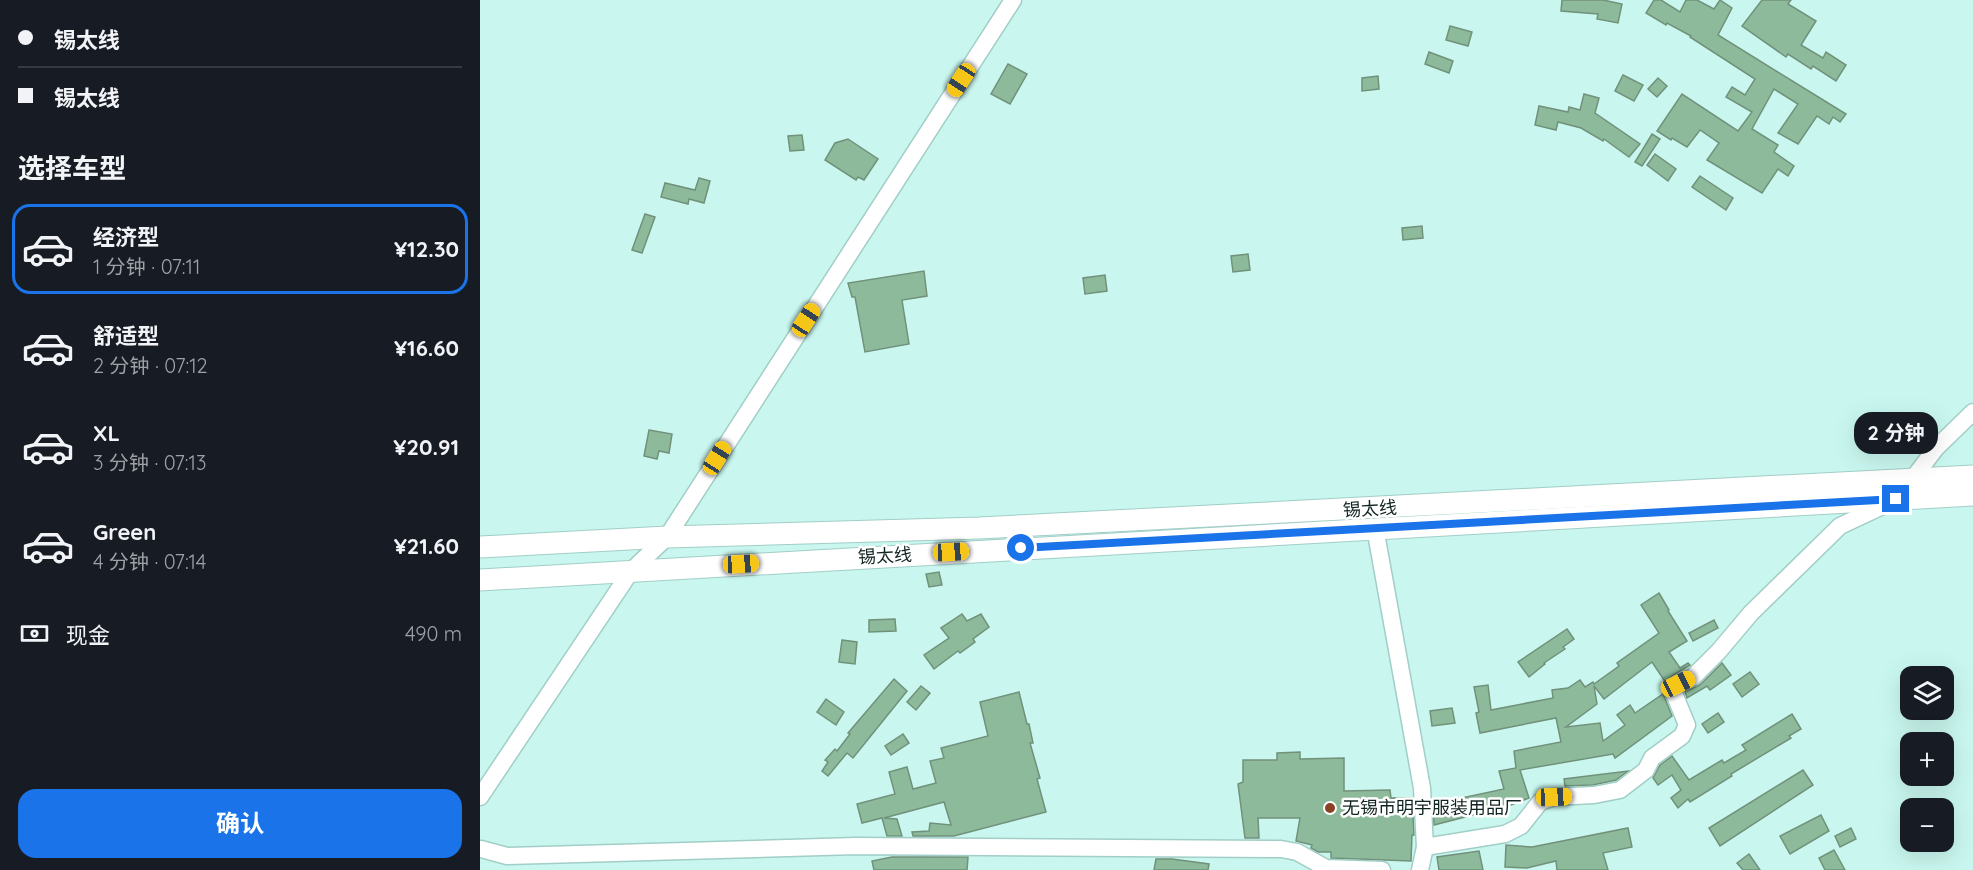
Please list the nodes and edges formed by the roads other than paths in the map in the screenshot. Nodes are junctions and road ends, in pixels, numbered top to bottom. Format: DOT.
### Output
graph roads {
  1 [pos="1013,0"];
  2 [pos="1973,412"];
  3 [pos="1973,476"];
  4 [pos="1912,480"];
  5 [pos="1973,495"];
  6 [pos="1896,499"];
  7 [pos="1375,528"];
  8 [pos="667,537"];
  9 [pos="480,547"];
  10 [pos="631,571"];
  11 [pos="480,580"];
  12 [pos="480,797"];
  13 [pos="1425,847"];
  14 [pos="480,854"];
  15 [pos="1382,870"];
  16 [pos="1420,870"];
  1 -- 8 [label="street"];
  2 -- 4 [label="street"];
  3 -- 4 [label="main road, 锡太线"];
  4 -- 6 [label="street"];
  4 -- 8 [label="main road, 锡太线"];
  5 -- 6 [label="main road, 锡太线"];
  6 -- 7 [label="main road, 锡太线"];
  6 -- 13 [label="street"];
  7 -- 10 [label="main road, 锡太线"];
  7 -- 13 [label="street"];
  8 -- 9 [label="main road, 锡太线"];
  8 -- 10 [label="street"];
  10 -- 11 [label="main road, 锡太线"];
  10 -- 12 [label="street"];
  13 -- 16 [label="street"];
  14 -- 15 [label="street"];
}
